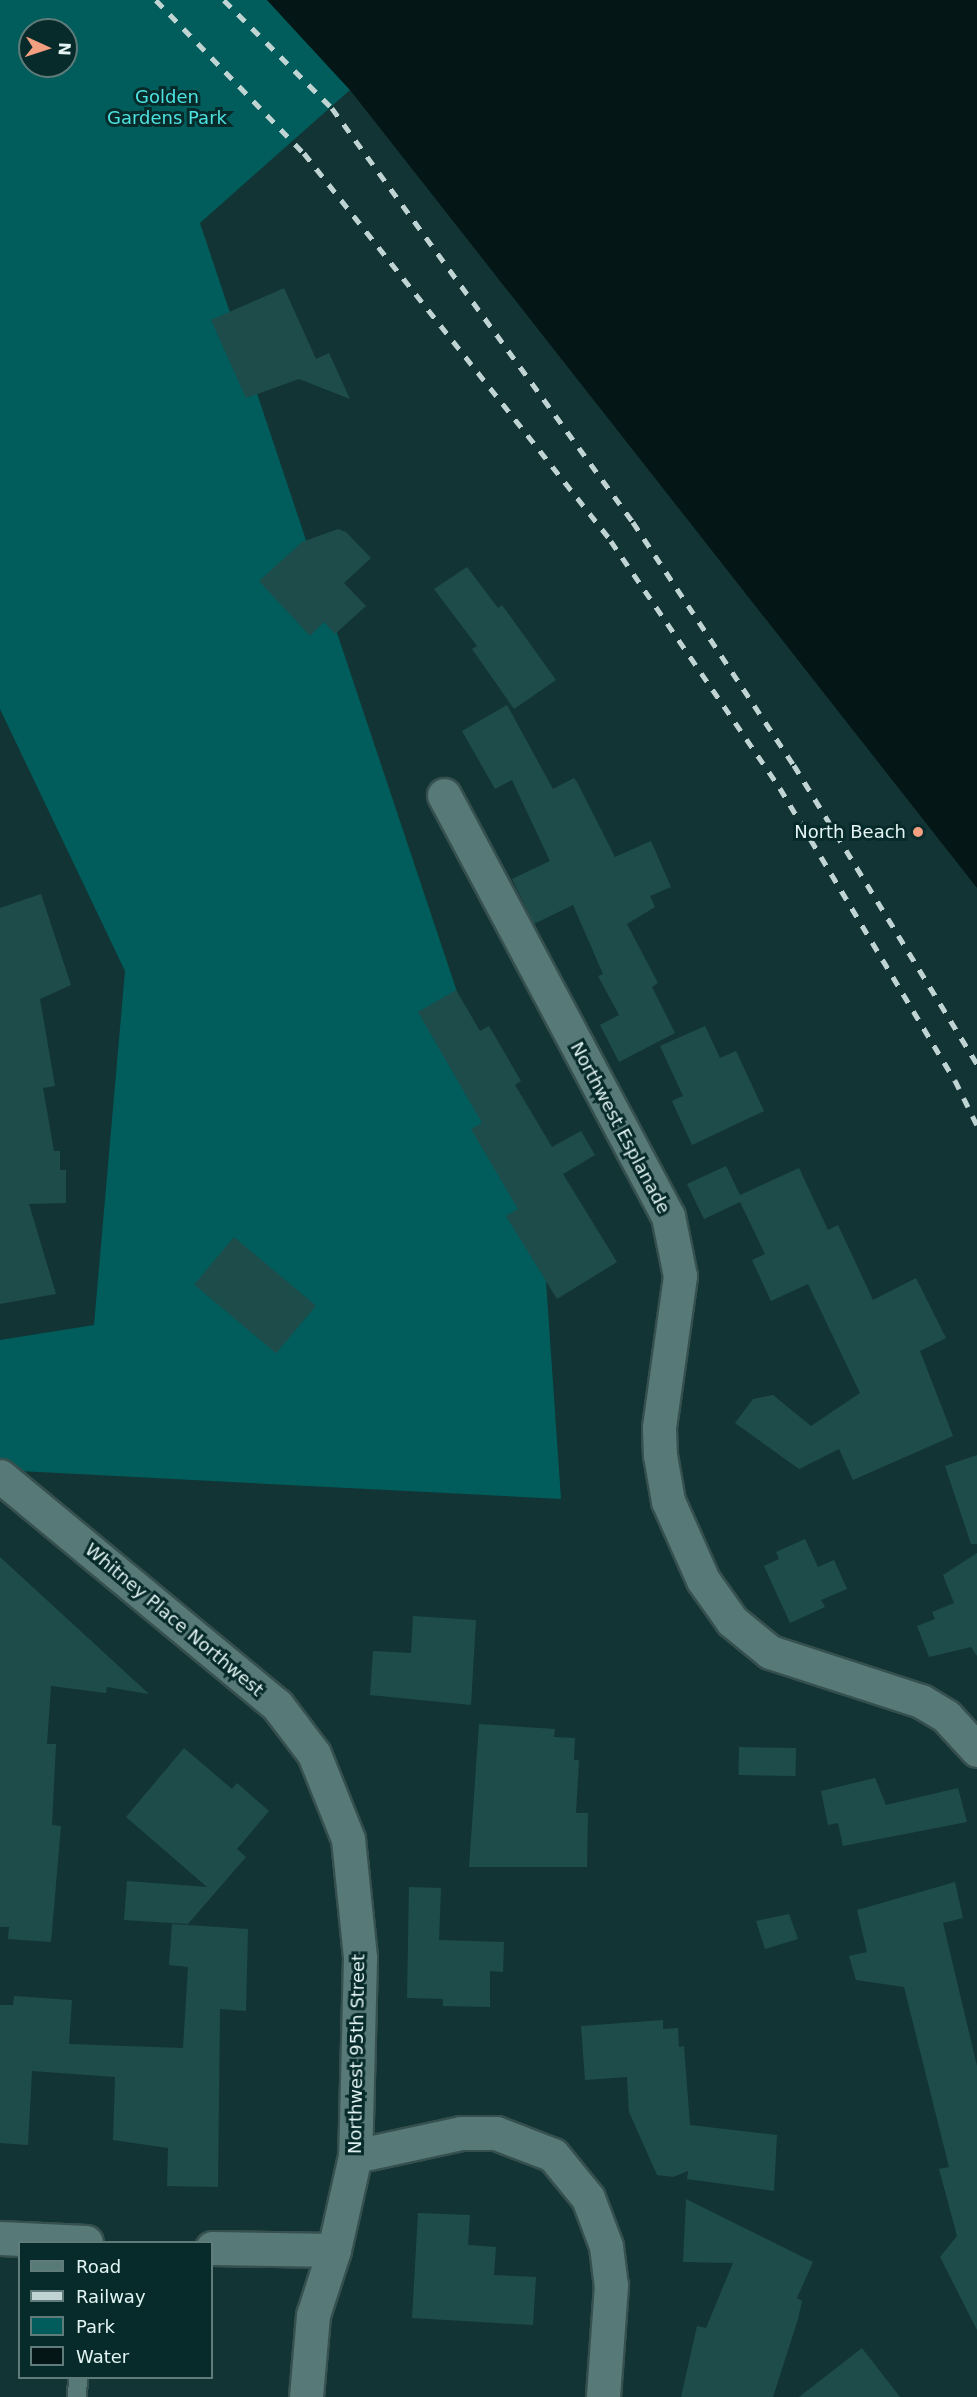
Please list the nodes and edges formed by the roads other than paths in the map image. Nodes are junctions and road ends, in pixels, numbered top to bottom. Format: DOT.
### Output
graph roads {
  1 [pos="444,795"];
  2 [pos="0,1476"];
  3 [pos="977,1750"];
  4 [pos="327,1781"];
  5 [pos="355,2157"];
  6 [pos="0,2238"];
  7 [pos="63,2241"];
  8 [pos="213,2248"];
  9 [pos="334,2250"];
  10 [pos="78,2379"];
  11 [pos="77,2397"];
  12 [pos="306,2397"];
  13 [pos="603,2397"];
  1 -- 3 [label="street, Northwest Esplanade"];
  2 -- 4 [label="street, Whitney Place Northwest"];
  4 -- 5 [label="street, Northwest 95th Street"];
  5 -- 9 [label="street, Northwest 95th Street"];
  5 -- 13 [label="street"];
  6 -- 7 [label="street"];
  8 -- 9 [label="street"];
  9 -- 12 [label="street, Northwest 95th Street"];
  10 -- 11 [label="lane"];
}
